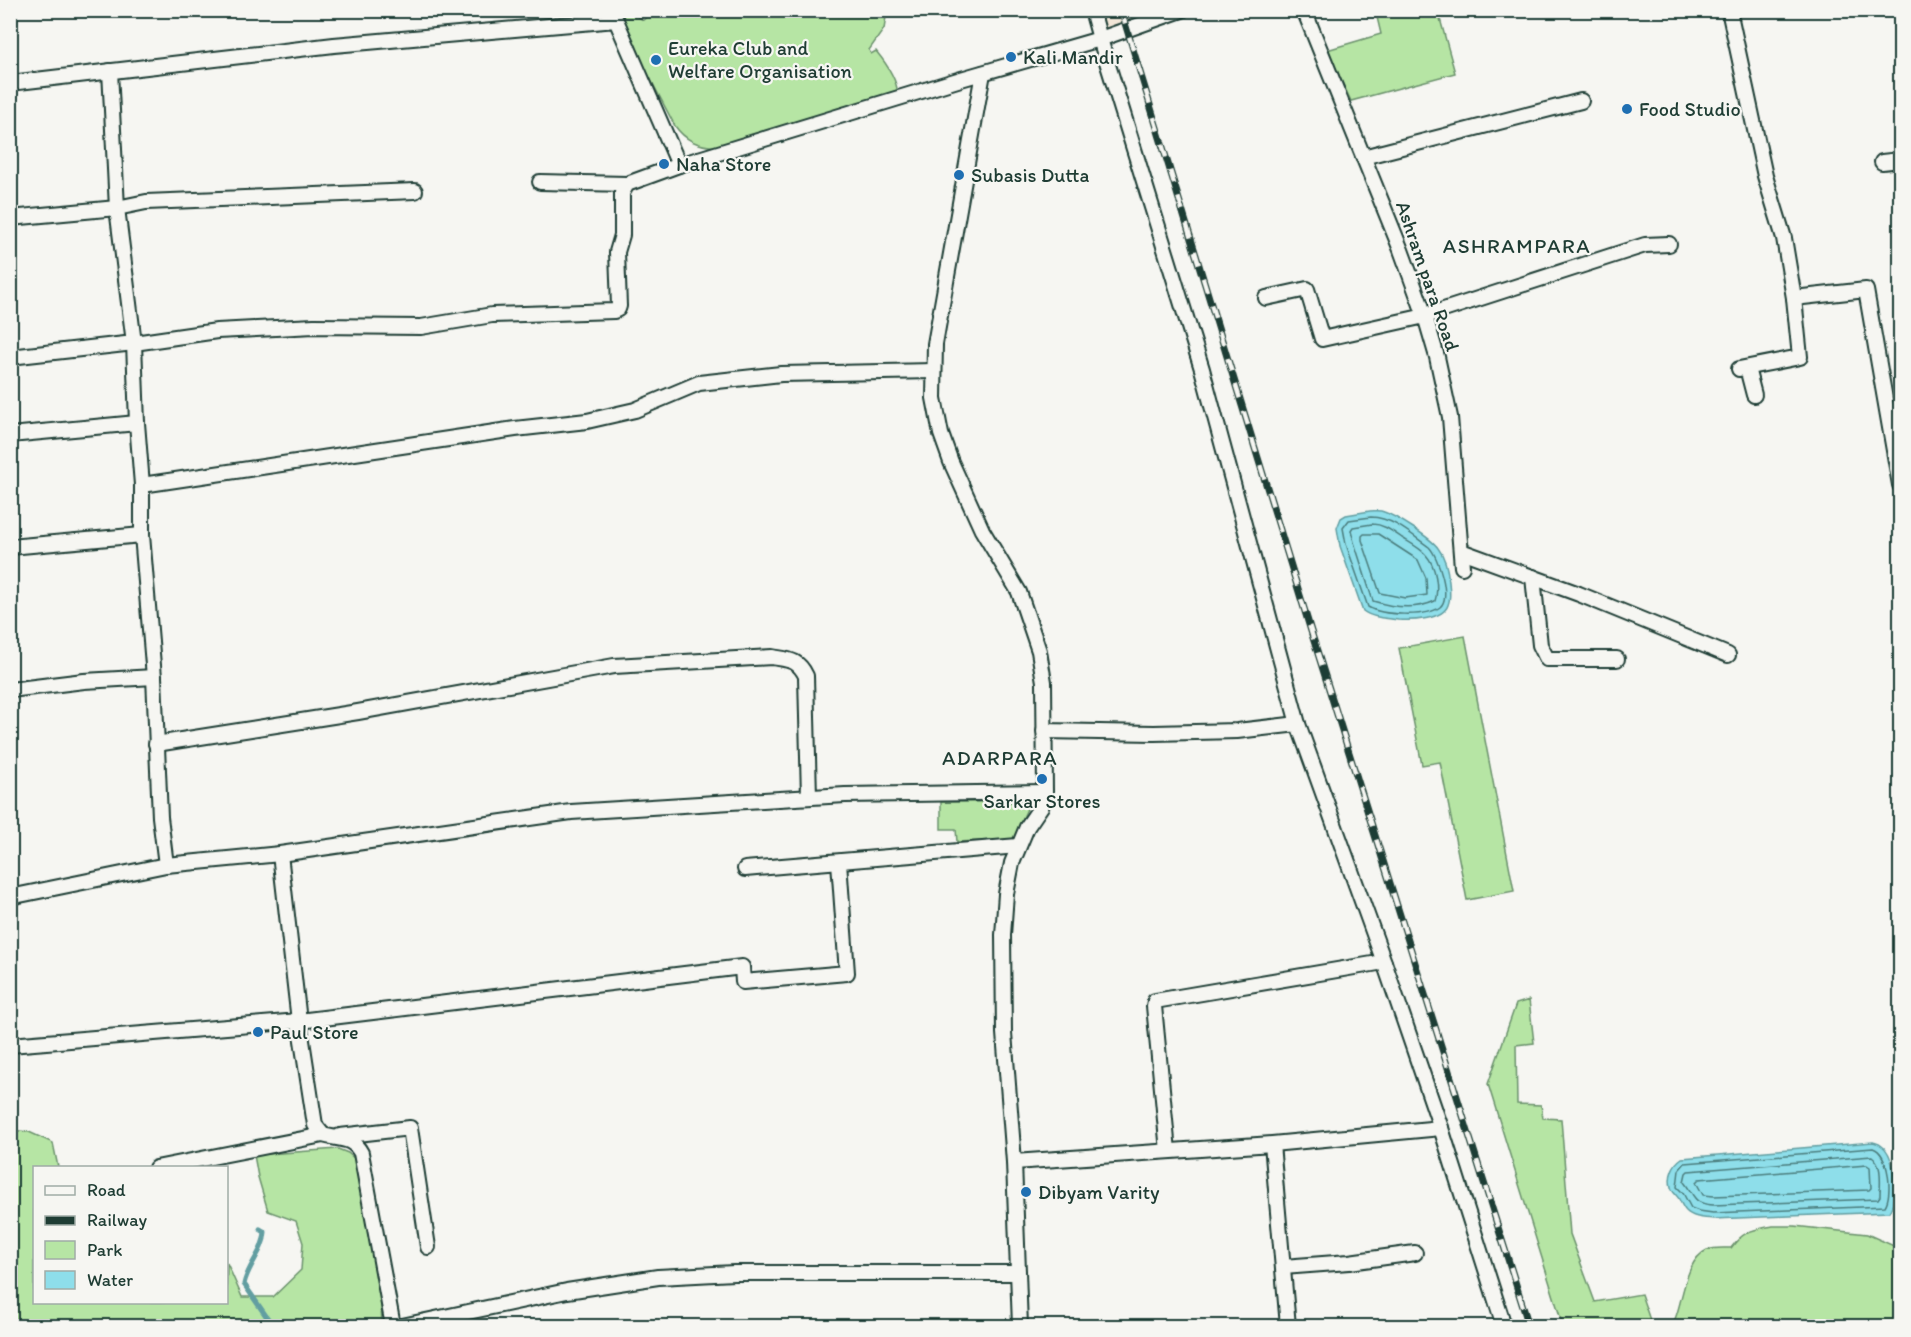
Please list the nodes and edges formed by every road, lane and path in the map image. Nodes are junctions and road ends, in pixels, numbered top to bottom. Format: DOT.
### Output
graph roads {
  1 [pos="1092,10"];
  2 [pos="1182,10"];
  3 [pos="1304,10"];
  4 [pos="1729,10"];
  5 [pos="614,15"];
  6 [pos="1100,39"];
  7 [pos="110,71"];
  8 [pos="983,73"];
  9 [pos="10,83"];
  10 [pos="1581,101"];
  11 [pos="1363,157"];
  12 [pos="1900,160"];
  13 [pos="1882,162"];
  14 [pos="679,165"];
  15 [pos="540,182"];
  16 [pos="627,183"];
  17 [pos="416,191"];
  18 [pos="117,208"];
  19 [pos="10,218"];
  20 [pos="1669,244"];
  21 [pos="1266,298"];
  22 [pos="1794,298"];
  23 [pos="1425,316"];
  24 [pos="134,343"];
  25 [pos="10,357"];
  26 [pos="934,371"];
  27 [pos="1754,395"];
  28 [pos="137,423"];
  29 [pos="10,435"];
  30 [pos="1900,484"];
  31 [pos="142,485"];
  32 [pos="142,535"];
  33 [pos="10,547"];
  34 [pos="1461,551"];
  35 [pos="1462,567"];
  36 [pos="1533,577"];
  37 [pos="1728,655"];
  38 [pos="1617,659"];
  39 [pos="154,677"];
  40 [pos="10,690"];
  41 [pos="1298,724"];
  42 [pos="1044,731"];
  43 [pos="156,744"];
  44 [pos="1045,792"];
  45 [pos="809,797"];
  46 [pos="1018,846"];
  47 [pos="279,854"];
  48 [pos="839,862"];
  49 [pos="166,865"];
  50 [pos="745,868"];
  51 [pos="10,897"];
  52 [pos="1384,962"];
  53 [pos="300,1021"];
  54 [pos="10,1045"];
  55 [pos="1441,1128"];
  56 [pos="327,1136"];
  57 [pos="1272,1144"];
  58 [pos="1168,1151"];
  59 [pos="1014,1162"];
  60 [pos="162,1166"];
  61 [pos="428,1247"];
  62 [pos="1415,1253"];
  63 [pos="1283,1267"];
  64 [pos="1018,1273"];
  65 [pos="393,1326"];
  66 [pos="402,1326"];
  67 [pos="1020,1326"];
  68 [pos="1288,1326"];
  69 [pos="1504,1326"];
  1 -- 6 [label="street"];
  2 -- 6 [label="street"];
  3 -- 11 [label="street, Ashram para Road"];
  4 -- 22 [label="street"];
  5 -- 7 [label="street"];
  5 -- 14 [label="street"];
  6 -- 8 [label="street"];
  6 -- 41 [label="street"];
  7 -- 9 [label="street"];
  7 -- 18 [label="street"];
  8 -- 14 [label="street"];
  8 -- 26 [label="street"];
  10 -- 11 [label="street"];
  11 -- 23 [label="street, Ashram para Road"];
  12 -- 13 [label="street"];
  14 -- 16 [label="street"];
  15 -- 16 [label="street"];
  16 -- 24 [label="street"];
  17 -- 18 [label="street"];
  18 -- 19 [label="street"];
  18 -- 24 [label="street"];
  20 -- 23 [label="street"];
  21 -- 23 [label="street"];
  22 -- 27 [label="street"];
  22 -- 30 [label="street"];
  23 -- 34 [label="street, Ashram para Road"];
  24 -- 25 [label="street"];
  24 -- 28 [label="street"];
  26 -- 31 [label="street"];
  26 -- 42 [label="street"];
  28 -- 29 [label="street"];
  28 -- 31 [label="street"];
  31 -- 32 [label="street"];
  32 -- 33 [label="street"];
  32 -- 39 [label="street"];
  34 -- 35 [label="street, Ashram para Road"];
  34 -- 36 [label="street"];
  36 -- 37 [label="street"];
  36 -- 38 [label="street"];
  39 -- 40 [label="street"];
  39 -- 43 [label="street"];
  41 -- 42 [label="street"];
  41 -- 52 [label="street"];
  42 -- 44 [label="street"];
  43 -- 45 [label="street"];
  43 -- 49 [label="street"];
  44 -- 45 [label="street"];
  44 -- 46 [label="street"];
  45 -- 47 [label="street"];
  46 -- 48 [label="street"];
  46 -- 59 [label="street"];
  47 -- 49 [label="street"];
  47 -- 53 [label="street"];
  48 -- 50 [label="street"];
  48 -- 53 [label="street"];
  49 -- 51 [label="street"];
  52 -- 55 [label="street"];
  52 -- 58 [label="street"];
  53 -- 54 [label="street"];
  53 -- 56 [label="street"];
  55 -- 57 [label="street"];
  55 -- 69 [label="street"];
  56 -- 60 [label="street"];
  56 -- 61 [label="street"];
  56 -- 65 [label="street"];
  57 -- 58 [label="street"];
  57 -- 63 [label="street"];
  58 -- 59 [label="street"];
  59 -- 64 [label="street"];
  62 -- 63 [label="street"];
  63 -- 68 [label="street"];
  64 -- 66 [label="street"];
  64 -- 67 [label="street"];
}
